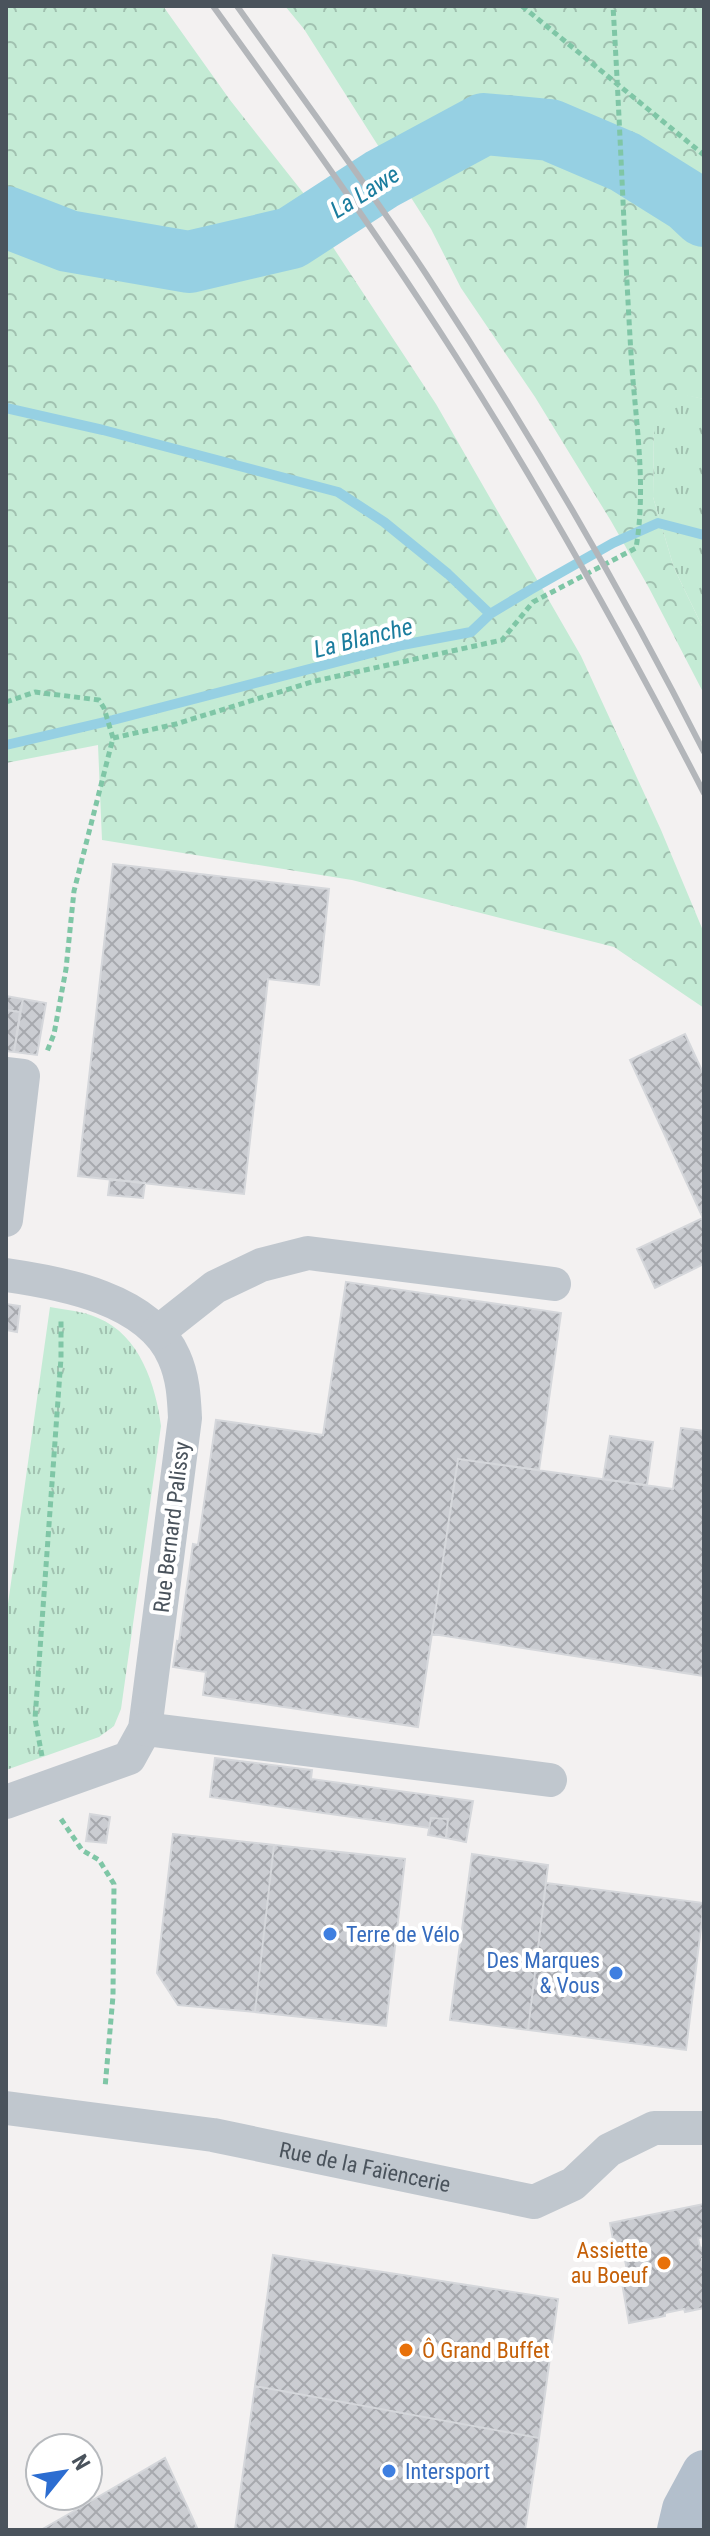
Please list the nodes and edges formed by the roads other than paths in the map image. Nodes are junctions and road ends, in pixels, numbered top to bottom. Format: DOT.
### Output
graph roads {
  1 [pos="15,1075"];
  2 [pos="6,1220"];
  3 [pos="22,1278"];
  4 [pos="554,1284"];
  5 [pos="158,1332"];
  6 [pos="145,1729"];
  7 [pos="550,1780"];
  8 [pos="6,1802"];
  9 [pos="6,2108"];
  10 [pos="704,2128"];
  11 [pos="704,2472"];
  12 [pos="679,2530"];
  1 -- 2 [label="street"];
  3 -- 5 [label="street, Rue Bernard Palissy"];
  4 -- 5 [label="street"];
  5 -- 6 [label="street, Rue Bernard Palissy"];
  6 -- 7 [label="street"];
  6 -- 8 [label="street, Rue Bernard Palissy"];
  9 -- 10 [label="street, Rue de la Faïencerie"];
  11 -- 12 [label="main road"];
}
